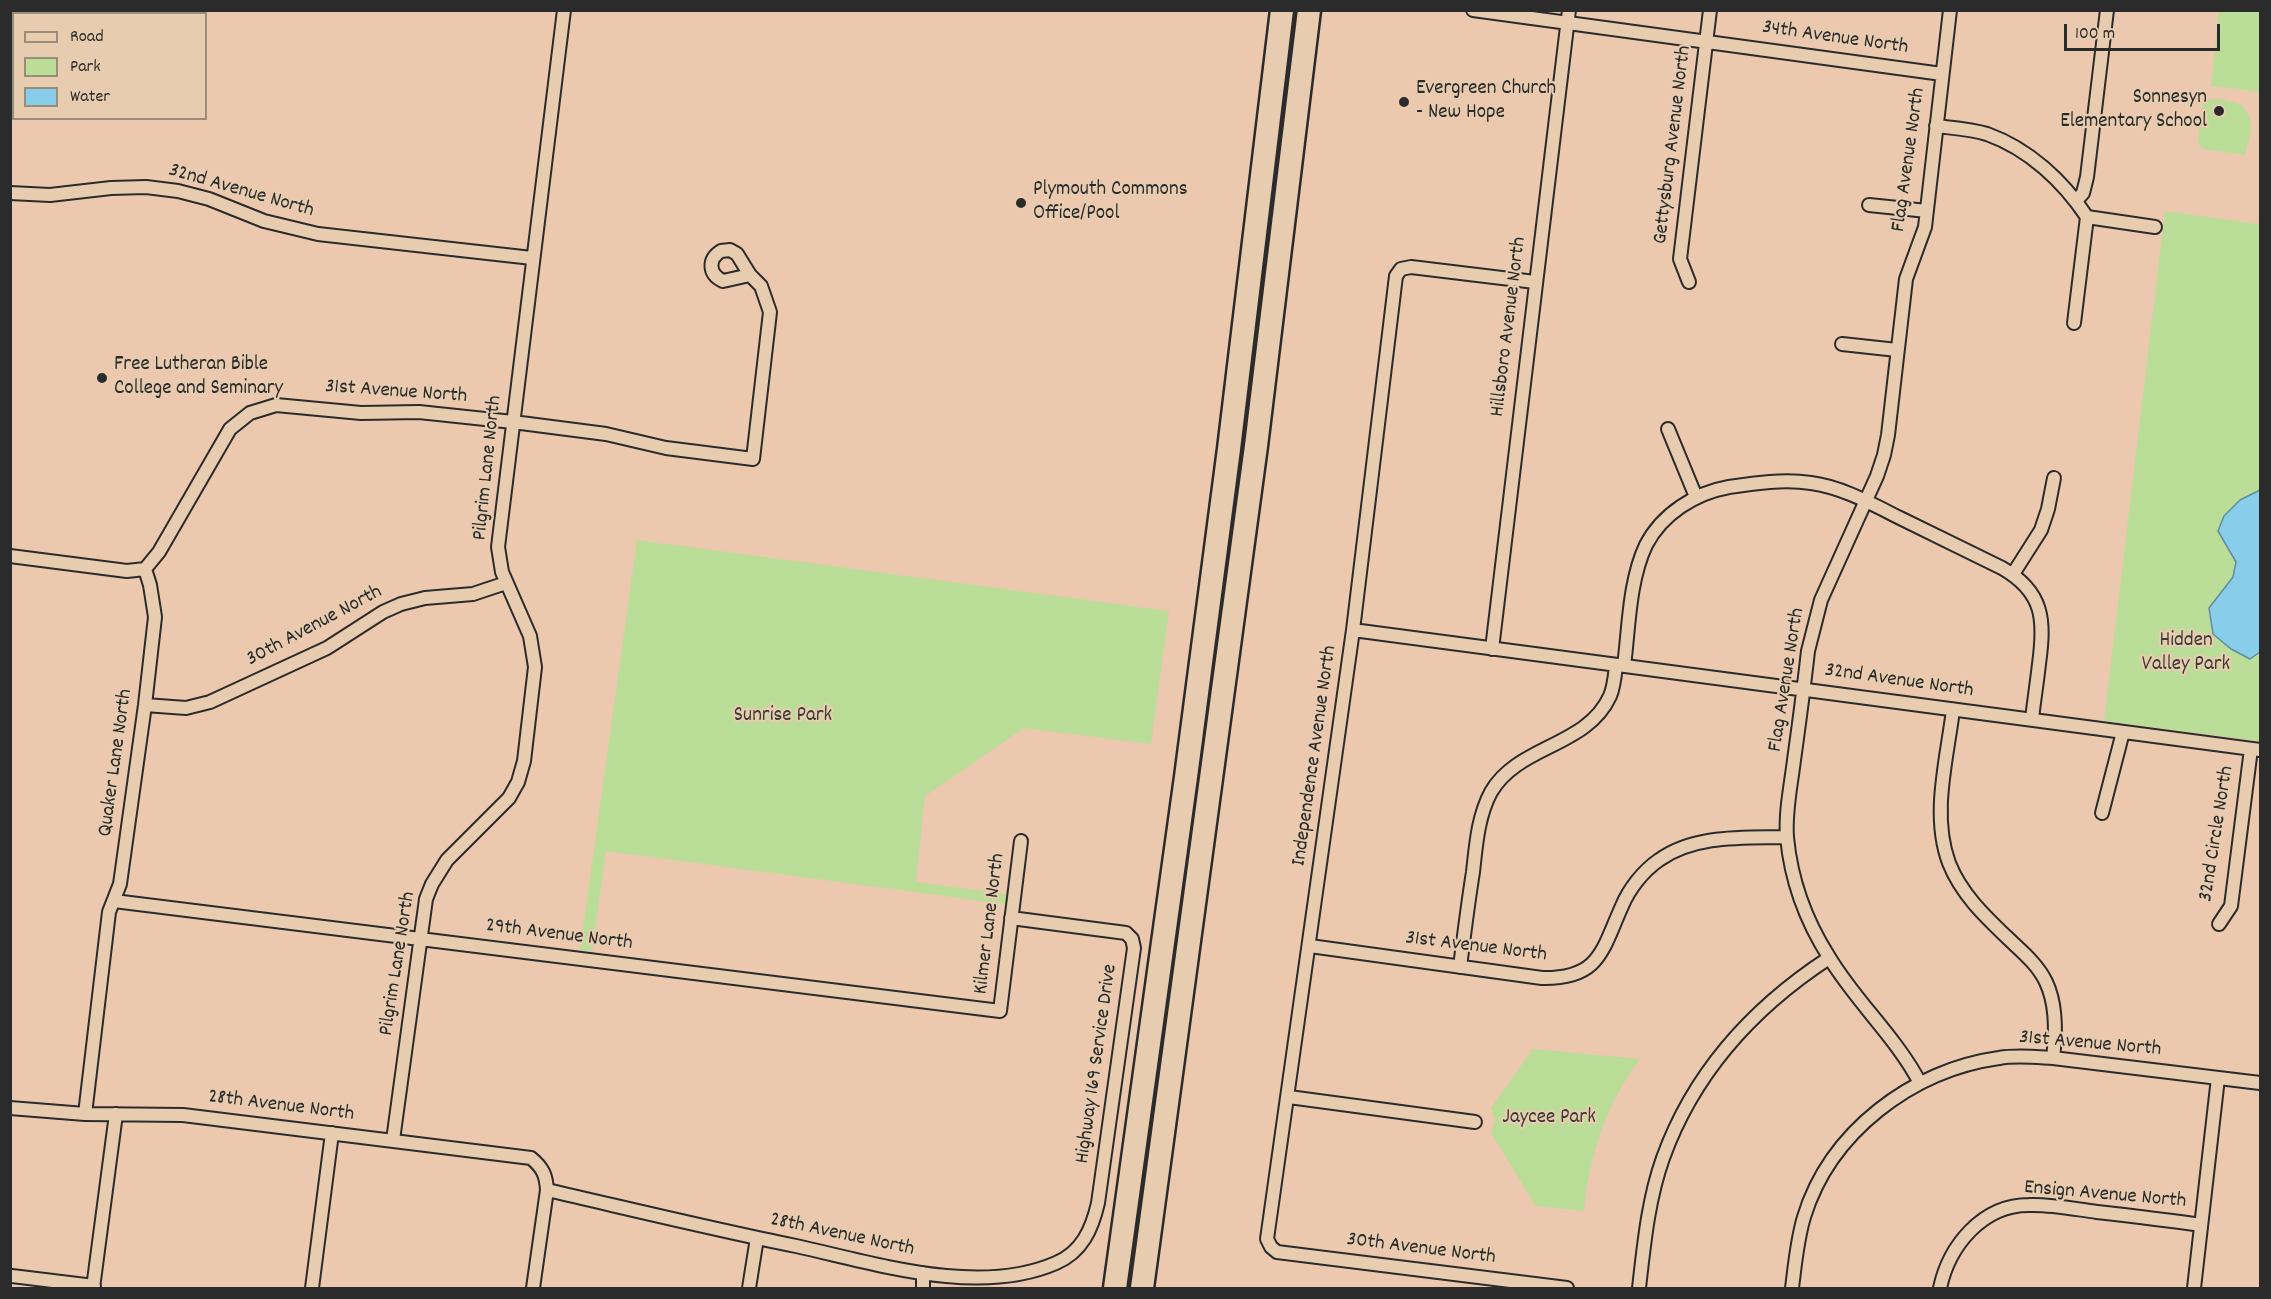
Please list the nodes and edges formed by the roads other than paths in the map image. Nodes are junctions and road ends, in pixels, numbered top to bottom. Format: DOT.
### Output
graph roads {
  1 [pos="564,10"];
  2 [pos="1282,10"];
  3 [pos="1309,10"];
  4 [pos="1473,10"];
  5 [pos="1569,10"];
  6 [pos="1710,10"];
  7 [pos="1950,10"];
  8 [pos="2107,10"];
  9 [pos="1568,24"];
  10 [pos="1706,42"];
  11 [pos="1942,74"];
  12 [pos="1936,126"];
  13 [pos="10,193"];
  14 [pos="2076,201"];
  15 [pos="1869,205"];
  16 [pos="1927,211"];
  17 [pos="2087,217"];
  18 [pos="2155,226"];
  19 [pos="532,258"];
  20 [pos="750,275"];
  21 [pos="1535,282"];
  22 [pos="1689,282"];
  23 [pos="2074,323"];
  24 [pos="1842,344"];
  25 [pos="1897,350"];
  26 [pos="513,422"];
  27 [pos="1668,429"];
  28 [pos="2054,478"];
  29 [pos="1696,497"];
  30 [pos="1865,501"];
  31 [pos="10,556"];
  32 [pos="145,569"];
  33 [pos="2013,574"];
  34 [pos="506,583"];
  35 [pos="1353,630"];
  36 [pos="1492,649"];
  37 [pos="1620,666"];
  38 [pos="1804,689"];
  39 [pos="145,705"];
  40 [pos="1953,710"];
  41 [pos="2032,719"];
  42 [pos="2123,732"];
  43 [pos="2256,749"];
  44 [pos="2102,813"];
  45 [pos="1787,837"];
  46 [pos="1020,841"];
  47 [pos="114,901"];
  48 [pos="1011,918"];
  49 [pos="2219,924"];
  50 [pos="420,938"];
  51 [pos="1310,946"];
  52 [pos="1829,958"];
  53 [pos="1460,967"];
  54 [pos="1000,1011"];
  55 [pos="2053,1058"];
  56 [pos="2218,1078"];
  57 [pos="1920,1083"];
  58 [pos="2260,1083"];
  59 [pos="1289,1097"];
  60 [pos="10,1108"];
  61 [pos="85,1114"];
  62 [pos="116,1114"];
  63 [pos="1475,1122"];
  64 [pos="332,1134"];
  65 [pos="393,1140"];
  66 [pos="1130,1175"];
  67 [pos="547,1190"];
  68 [pos="1098,1203"];
  69 [pos="2201,1225"];
  70 [pos="757,1238"];
  71 [pos="1271,1247"];
  72 [pos="923,1273"];
  73 [pos="12,1276"];
  74 [pos="1477,1282"];
  75 [pos="93,1287"];
  76 [pos="312,1288"];
  77 [pos="533,1288"];
  78 [pos="749,1288"];
  79 [pos="923,1288"];
  80 [pos="1100,1288"];
  81 [pos="1115,1288"];
  82 [pos="1142,1288"];
  83 [pos="1567,1288"];
  84 [pos="1639,1288"];
  85 [pos="1792,1288"];
  86 [pos="1940,1288"];
  87 [pos="2194,1288"];
  1 -- 19 [label="street, Pilgrim Lane North"];
  2 -- 66 [label="highway"];
  3 -- 82 [label="highway"];
  4 -- 9 [label="street, 34th Avenue North"];
  5 -- 9 [label="street, Hillsboro Avenue North"];
  6 -- 10 [label="street, Gettysburg Avenue North"];
  7 -- 11 [label="street, Flag Avenue North"];
  8 -- 14 [label="street"];
  9 -- 10 [label="street, 34th Avenue North"];
  9 -- 21 [label="street, Hillsboro Avenue North"];
  10 -- 11 [label="street, 34th Avenue North"];
  10 -- 22 [label="street, Gettysburg Avenue North"];
  11 -- 12 [label="street, Flag Avenue North"];
  12 -- 14 [label="street"];
  12 -- 16 [label="street, Flag Avenue North"];
  13 -- 19 [label="street, 32nd Avenue North"];
  14 -- 17 [label="street"];
  15 -- 16 [label="street"];
  16 -- 25 [label="street, Flag Avenue North"];
  17 -- 18 [label="street"];
  17 -- 23 [label="street"];
  19 -- 26 [label="street, Pilgrim Lane North"];
  20 -- 26 [label="street, 31st Avenue North"];
  21 -- 35 [label="street, Independence Avenue North"];
  21 -- 36 [label="street, Hillsboro Avenue North"];
  24 -- 25 [label="street"];
  25 -- 30 [label="street, Flag Avenue North"];
  26 -- 32 [label="street, 31st Avenue North"];
  26 -- 34 [label="street, Pilgrim Lane North"];
  27 -- 29 [label="street"];
  28 -- 33 [label="street"];
  29 -- 30 [label="street"];
  29 -- 37 [label="street"];
  30 -- 33 [label="street"];
  30 -- 38 [label="street, Flag Avenue North"];
  31 -- 32 [label="street"];
  32 -- 39 [label="street, Quaker Lane North"];
  33 -- 41 [label="street"];
  34 -- 39 [label="street, 30th Avenue North"];
  34 -- 50 [label="street, Pilgrim Lane North"];
  35 -- 36 [label="street, 32nd Avenue North"];
  35 -- 51 [label="street, Independence Avenue North"];
  36 -- 37 [label="street, 32nd Avenue North"];
  37 -- 38 [label="street, 32nd Avenue North"];
  37 -- 53 [label="street"];
  38 -- 40 [label="street, 32nd Avenue North"];
  38 -- 45 [label="street, Flag Avenue North"];
  39 -- 47 [label="street, Quaker Lane North"];
  40 -- 41 [label="street, 32nd Avenue North"];
  40 -- 55 [label="street"];
  41 -- 42 [label="street, 32nd Avenue North"];
  42 -- 43 [label="street, 32nd Avenue North"];
  42 -- 44 [label="street"];
  43 -- 49 [label="street, 32nd Circle North"];
  45 -- 52 [label="street, Flag Avenue North"];
  45 -- 53 [label="street, 31st Avenue North"];
  46 -- 48 [label="street, Kilmer Lane North"];
  47 -- 50 [label="street, 29th Avenue North"];
  47 -- 61 [label="street, Quaker Lane North"];
  48 -- 54 [label="street, Kilmer Lane North"];
  48 -- 68 [label="street, Highway 169 Service Drive"];
  50 -- 54 [label="street, 29th Avenue North"];
  50 -- 65 [label="street, Pilgrim Lane North"];
  51 -- 53 [label="street, 31st Avenue North"];
  51 -- 59 [label="street, Independence Avenue North"];
  52 -- 57 [label="street, Flag Avenue North"];
  52 -- 84 [label="street"];
  55 -- 56 [label="street, 31st Avenue North"];
  55 -- 57 [label="street, 31st Avenue North"];
  56 -- 58 [label="street, 31st Avenue North"];
  56 -- 69 [label="street"];
  57 -- 85 [label="street"];
  59 -- 63 [label="street"];
  59 -- 71 [label="street, Independence Avenue North"];
  60 -- 61 [label="street, 28th Avenue North"];
  61 -- 62 [label="street, 28th Avenue North"];
  62 -- 64 [label="street, 28th Avenue North"];
  62 -- 75 [label="street"];
  64 -- 65 [label="street, 28th Avenue North"];
  64 -- 76 [label="street"];
  65 -- 67 [label="street, 28th Avenue North"];
  66 -- 80 [label="highway"];
  66 -- 81 [label="highway"];
  67 -- 70 [label="street, 28th Avenue North"];
  67 -- 77 [label="street"];
  68 -- 72 [label="street, 28th Avenue North"];
  69 -- 86 [label="street, Ensign Avenue North"];
  69 -- 87 [label="street"];
  70 -- 72 [label="street, 28th Avenue North"];
  70 -- 78 [label="street"];
  71 -- 74 [label="street, 30th Avenue North"];
  72 -- 79 [label="street"];
  73 -- 75 [label="street"];
  74 -- 83 [label="street, 30th Avenue North"];
}
